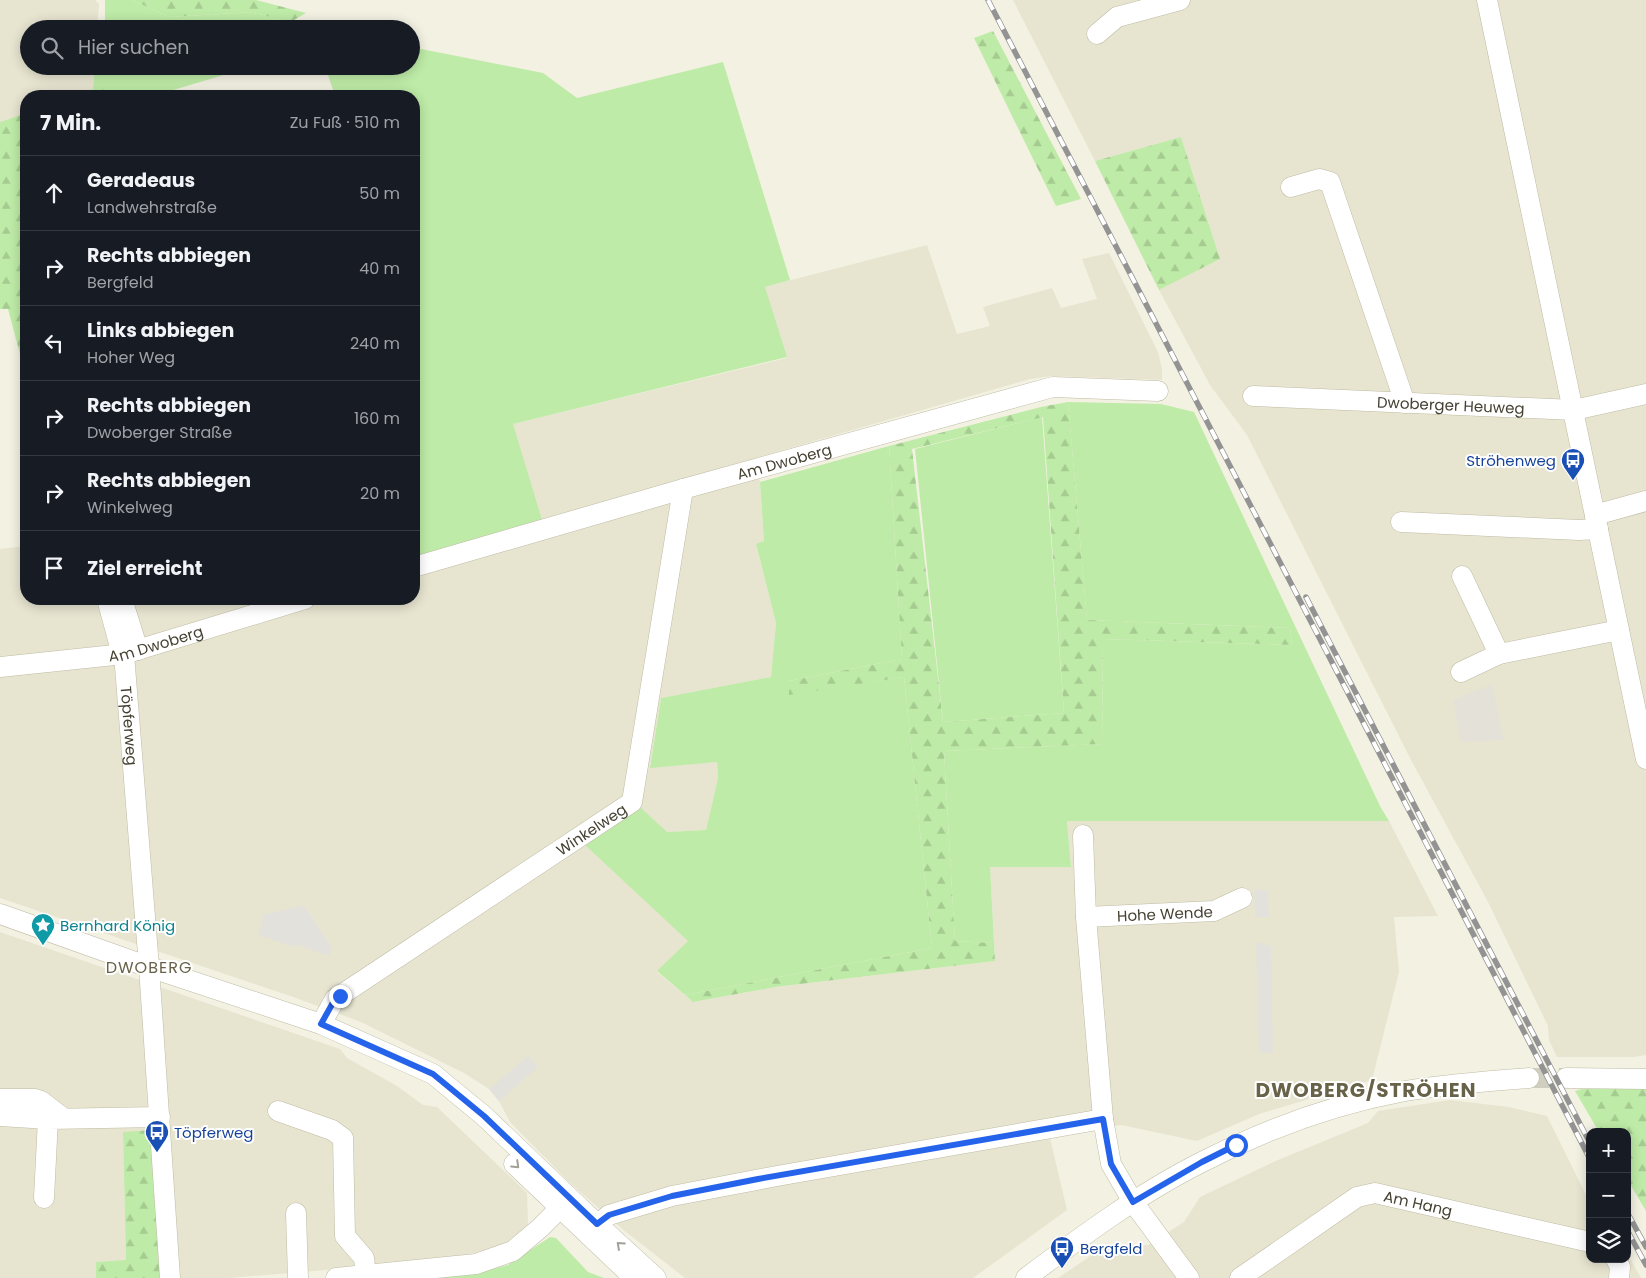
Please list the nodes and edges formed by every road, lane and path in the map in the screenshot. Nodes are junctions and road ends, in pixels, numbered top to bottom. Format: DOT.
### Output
graph roads {
  1 [pos="1180,0"];
  2 [pos="1487,0"];
  3 [pos="1096,34"];
  4 [pos="1291,187"];
  5 [pos="1158,391"];
  6 [pos="1646,394"];
  7 [pos="1253,396"];
  8 [pos="1404,403"];
  9 [pos="1574,410"];
  10 [pos="683,489"];
  11 [pos="1646,502"];
  12 [pos="1401,522"];
  13 [pos="1597,522"];
  14 [pos="420,565"];
  15 [pos="1462,576"];
  16 [pos="109,605"];
  17 [pos="123,605"];
  18 [pos="277,605"];
  19 [pos="1619,630"];
  20 [pos="128,653"];
  21 [pos="1499,654"];
  22 [pos="0,667"];
  23 [pos="1461,672"];
  24 [pos="1646,758"];
  25 [pos="1083,835"];
  26 [pos="1242,898"];
  27 [pos="0,914"];
  28 [pos="1086,917"];
  29 [pos="149,967"];
  30 [pos="321,1024"];
  31 [pos="1529,1078"];
  32 [pos="1566,1078"];
  33 [pos="1646,1078"];
  34 [pos="0,1099"];
  35 [pos="278,1110"];
  36 [pos="0,1116"];
  37 [pos="160,1117"];
  38 [pos="55,1118"];
  39 [pos="1103,1119"];
  40 [pos="44,1198"];
  41 [pos="1133,1202"];
  42 [pos="565,1203"];
  43 [pos="296,1214"];
  44 [pos="592,1229"];
  45 [pos="1586,1241"];
  46 [pos="1618,1263"];
  47 [pos="366,1276"];
  48 [pos="170,1278"];
  49 [pos="298,1278"];
  50 [pos="336,1278"];
  51 [pos="634,1278"];
  52 [pos="656,1278"];
  53 [pos="1026,1278"];
  54 [pos="1189,1278"];
  55 [pos="1240,1278"];
  56 [pos="1619,1278"];
  1 -- 3 [label="street"];
  2 -- 9 [label="street"];
  4 -- 8 [label="street"];
  5 -- 10 [label="street, Am Dwoberg"];
  6 -- 9 [label="street, Dwoberger Heuweg"];
  7 -- 8 [label="street, Dwoberger Heuweg"];
  8 -- 9 [label="street, Dwoberger Heuweg"];
  9 -- 13 [label="street"];
  10 -- 14 [label="street, Am Dwoberg"];
  10 -- 30 [label="street, Winkelweg"];
  11 -- 13 [label="street"];
  12 -- 13 [label="street"];
  13 -- 19 [label="street"];
  15 -- 21 [label="street"];
  16 -- 20 [label="street"];
  17 -- 20 [label="street"];
  18 -- 20 [label="street, Am Dwoberg"];
  19 -- 21 [label="street"];
  19 -- 24 [label="street"];
  20 -- 22 [label="street, Am Dwoberg"];
  20 -- 29 [label="street, Töpferweg"];
  21 -- 23 [label="street"];
  25 -- 28 [label="street"];
  26 -- 28 [label="street, Hohe Wende"];
  27 -- 29 [label="street"];
  28 -- 39 [label="street"];
  29 -- 30 [label="street"];
  29 -- 37 [label="street, Töpferweg"];
  30 -- 42 [label="street"];
  31 -- 41 [label="street"];
  32 -- 33 [label="street"];
  34 -- 38 [label="street"];
  35 -- 47 [label="street"];
  36 -- 38 [label="street"];
  37 -- 38 [label="street"];
  37 -- 48 [label="street, Töpferweg"];
  38 -- 40 [label="street"];
  39 -- 41 [label="street"];
  39 -- 44 [label="street"];
  41 -- 53 [label="street"];
  41 -- 54 [label="street"];
  42 -- 44 [label="street"];
  42 -- 47 [label="street"];
  43 -- 49 [label="street"];
  44 -- 51 [label="street"];
  52 -- 44 [label="street, one-way"];
  45 -- 55 [label="street, Am Hang"];
  46 -- 56 [label="street"];
  47 -- 50 [label="street"];
}
